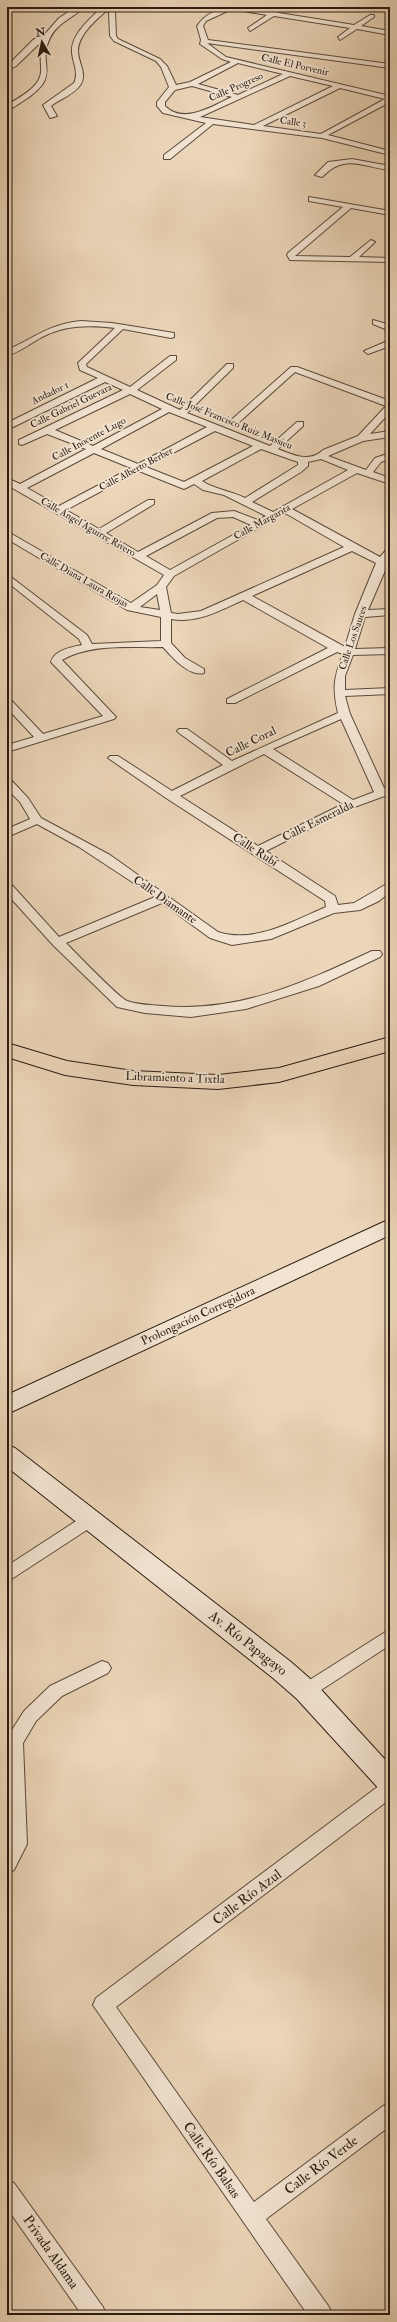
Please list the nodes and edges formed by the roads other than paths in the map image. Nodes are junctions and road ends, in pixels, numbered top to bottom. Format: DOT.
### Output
graph roads {
  1 [pos="81,7"];
  2 [pos="231,7"];
  3 [pos="282,7"];
  4 [pos="106,8"];
  5 [pos="272,14"];
  6 [pos="324,14"];
  7 [pos="372,16"];
  8 [pos="314,21"];
  9 [pos="356,28"];
  10 [pos="250,29"];
  11 [pos="390,33"];
  12 [pos="49,34"];
  13 [pos="340,38"];
  14 [pos="205,41"];
  15 [pos="236,62"];
  16 [pos="390,66"];
  17 [pos="7,69"];
  18 [pos="289,74"];
  19 [pos="192,84"];
  20 [pos="339,86"];
  21 [pos="172,88"];
  22 [pos="239,97"];
  23 [pos="390,99"];
  24 [pos="10,107"];
  25 [pos="54,116"];
  26 [pos="192,118"];
  27 [pos="212,122"];
  28 [pos="254,128"];
  29 [pos="322,136"];
  30 [pos="390,143"];
  31 [pos="377,150"];
  32 [pos="390,153"];
  33 [pos="167,157"];
  34 [pos="390,168"];
  35 [pos="319,175"];
  36 [pos="312,199"];
  37 [pos="349,206"];
  38 [pos="390,213"];
  39 [pos="371,242"];
  40 [pos="351,260"];
  41 [pos="390,260"];
  42 [pos="376,322"];
  43 [pos="121,327"];
  44 [pos="390,328"];
  45 [pos="172,335"];
  46 [pos="390,343"];
  47 [pos="368,351"];
  48 [pos="7,353"];
  49 [pos="173,358"];
  50 [pos="230,366"];
  51 [pos="103,379"];
  52 [pos="131,390"];
  53 [pos="390,404"];
  54 [pos="390,407"];
  55 [pos="169,409"];
  56 [pos="181,414"];
  57 [pos="233,423"];
  58 [pos="300,424"];
  59 [pos="7,427"];
  60 [pos="213,428"];
  61 [pos="49,430"];
  62 [pos="390,434"];
  63 [pos="361,438"];
  64 [pos="22,442"];
  65 [pos="260,446"];
  66 [pos="94,449"];
  67 [pos="270,450"];
  68 [pos="322,456"];
  69 [pos="390,456"];
  70 [pos="303,460"];
  71 [pos="139,468"];
  72 [pos="355,470"];
  73 [pos="368,473"];
  74 [pos="7,481"];
  75 [pos="196,481"];
  76 [pos="390,481"];
  77 [pos="20,488"];
  78 [pos="151,502"];
  79 [pos="245,502"];
  80 [pos="285,509"];
  81 [pos="59,510"];
  82 [pos="273,516"];
  83 [pos="258,524"];
  84 [pos="99,533"];
  85 [pos="7,535"];
  86 [pos="352,547"];
  87 [pos="390,552"];
  88 [pos="138,556"];
  89 [pos="382,562"];
  90 [pos="170,574"];
  91 [pos="7,577"];
  92 [pos="161,587"];
  93 [pos="244,596"];
  94 [pos="131,608"];
  95 [pos="390,612"];
  96 [pos="166,614"];
  97 [pos="360,614"];
  98 [pos="166,644"];
  99 [pos="89,648"];
  100 [pos="336,648"];
  101 [pos="390,651"];
  102 [pos="349,652"];
  103 [pos="200,671"];
  104 [pos="390,691"];
  105 [pos="339,693"];
  106 [pos="231,701"];
  107 [pos="7,702"];
  108 [pos="344,714"];
  109 [pos="183,730"];
  110 [pos="40,738"];
  111 [pos="7,748"];
  112 [pos="265,749"];
  113 [pos="114,758"];
  114 [pos="231,766"];
  115 [pos="7,782"];
  116 [pos="385,792"];
  117 [pos="170,796"];
  118 [pos="351,804"];
  119 [pos="37,820"];
  120 [pos="7,833"];
  121 [pos="257,851"];
  122 [pos="390,886"];
  123 [pos="7,887"];
  124 [pos="164,898"];
  125 [pos="332,909"];
  126 [pos="57,942"];
  127 [pos="376,954"];
  128 [pos="390,1044"];
  129 [pos="7,1050"];
  130 [pos="390,1226"];
  131 [pos="7,1405"];
  132 [pos="7,1454"];
  133 [pos="90,1520"];
  134 [pos="7,1575"];
  135 [pos="390,1636"];
  136 [pos="102,1668"];
  137 [pos="306,1691"];
  138 [pos="390,1783"];
  139 [pos="390,1788"];
  140 [pos="7,1864"];
  141 [pos="103,2005"];
  142 [pos="390,2112"];
  143 [pos="7,2190"];
  144 [pos="251,2217"];
  145 [pos="95,2315"];
  146 [pos="321,2315"];
  1 -- 12 [label="street"];
  2 -- 5 [label="street"];
  2 -- 14 [label="street"];
  3 -- 5 [label="street"];
  4 -- 21 [label="street"];
  4 -- 25 [label="street"];
  5 -- 8 [label="street"];
  5 -- 10 [label="street"];
  6 -- 8 [label="street"];
  7 -- 9 [label="street"];
  8 -- 9 [label="street"];
  9 -- 11 [label="street"];
  9 -- 13 [label="street"];
  12 -- 17 [label="street"];
  12 -- 24 [label="street"];
  14 -- 15 [label="street, Calle El Porvenir"];
  14 -- 16 [label="street"];
  15 -- 18 [label="street, Calle El Porvenir"];
  15 -- 19 [label="street"];
  18 -- 20 [label="street, Calle El Porvenir"];
  18 -- 22 [label="street, Calle Progreso"];
  19 -- 21 [label="street"];
  19 -- 22 [label="street"];
  20 -- 23 [label="street, Calle El Porvenir"];
  20 -- 28 [label="street"];
  21 -- 26 [label="street, Calle 3"];
  22 -- 26 [label="street, Calle Progreso"];
  23 -- 29 [label="street"];
  26 -- 27 [label="street, Calle 3"];
  27 -- 28 [label="street, Calle 3"];
  27 -- 33 [label="street"];
  28 -- 29 [label="street, Calle 3"];
  29 -- 31 [label="street, Calle 3"];
  30 -- 31 [label="street"];
  31 -- 32 [label="street, Calle 3"];
  34 -- 35 [label="street"];
  36 -- 37 [label="street"];
  37 -- 38 [label="street"];
  37 -- 40 [label="street"];
  39 -- 40 [label="street"];
  40 -- 41 [label="street"];
  42 -- 44 [label="street"];
  43 -- 45 [label="street"];
  43 -- 48 [label="street"];
  43 -- 51 [label="street, Calle José Francisco Ruiz Massieu"];
  46 -- 47 [label="street"];
  49 -- 52 [label="street, Calle Gabriel Guevara"];
  50 -- 56 [label="street"];
  51 -- 52 [label="street, Calle José Francisco Ruiz Massieu"];
  51 -- 59 [label="street, Andador 1"];
  52 -- 55 [label="street, Calle José Francisco Ruiz Massieu"];
  52 -- 61 [label="street, Calle Gabriel Guevara"];
  53 -- 57 [label="street"];
  54 -- 63 [label="street"];
  55 -- 56 [label="street, Calle José Francisco Ruiz Massieu"];
  55 -- 66 [label="street, Calle Inocente Lugo"];
  56 -- 60 [label="street, Calle José Francisco Ruiz Massieu"];
  58 -- 67 [label="street"];
  60 -- 65 [label="street, Calle José Francisco Ruiz Massieu"];
  60 -- 71 [label="street, Calle Alberto Berber"];
  61 -- 64 [label="street, Calle Gabriel Guevara"];
  61 -- 66 [label="street"];
  62 -- 63 [label="street"];
  63 -- 68 [label="street, Calle José Francisco Ruiz Massieu"];
  65 -- 67 [label="street, Calle José Francisco Ruiz Massieu"];
  65 -- 75 [label="street"];
  66 -- 71 [label="street"];
  66 -- 77 [label="street, Calle Inocente Lugo"];
  67 -- 70 [label="street, Calle José Francisco Ruiz Massieu"];
  68 -- 70 [label="street, Calle José Francisco Ruiz Massieu"];
  68 -- 72 [label="street"];
  69 -- 73 [label="street"];
  70 -- 79 [label="street"];
  71 -- 75 [label="street"];
  71 -- 81 [label="street, Calle Alberto Berber"];
  72 -- 73 [label="street"];
  72 -- 80 [label="street, Calle Margarita"];
  73 -- 76 [label="street"];
  74 -- 77 [label="street, Calle Ángel Aguirre Rivero"];
  75 -- 79 [label="street"];
  77 -- 81 [label="street, Calle Ángel Aguirre Rivero"];
  78 -- 84 [label="street"];
  79 -- 82 [label="street"];
  80 -- 82 [label="street, Calle Margarita"];
  80 -- 86 [label="street"];
  81 -- 84 [label="street, Calle Ángel Aguirre Rivero"];
  82 -- 83 [label="street, Calle Margarita"];
  83 -- 88 [label="street"];
  83 -- 90 [label="street, Calle Margarita"];
  84 -- 88 [label="street, Calle Ángel Aguirre Rivero"];
  85 -- 94 [label="street, Calle Diana Laura Riojas"];
  86 -- 89 [label="street"];
  86 -- 93 [label="street, Calle Diana Laura Riojas"];
  87 -- 89 [label="street, Calle Los Sauces"];
  88 -- 90 [label="street, Calle Ángel Aguirre Rivero"];
  89 -- 97 [label="street, Calle Los Sauces"];
  90 -- 92 [label="street"];
  91 -- 99 [label="street"];
  92 -- 94 [label="street"];
  92 -- 96 [label="street"];
  93 -- 96 [label="street, Calle Diana Laura Riojas"];
  93 -- 100 [label="street"];
  94 -- 96 [label="street, Calle Diana Laura Riojas"];
  95 -- 97 [label="street"];
  96 -- 98 [label="street"];
  97 -- 102 [label="street, Calle Los Sauces"];
  98 -- 99 [label="street"];
  98 -- 103 [label="street"];
  99 -- 110 [label="street"];
  100 -- 102 [label="street"];
  100 -- 106 [label="street"];
  101 -- 102 [label="street"];
  102 -- 105 [label="street, Calle Los Sauces"];
  104 -- 105 [label="street"];
  105 -- 108 [label="street, Calle Los Sauces"];
  107 -- 110 [label="street"];
  108 -- 112 [label="street, Calle Coral"];
  108 -- 116 [label="street, Calle Los Sauces"];
  109 -- 114 [label="street"];
  110 -- 111 [label="street"];
  112 -- 114 [label="street, Calle Coral"];
  112 -- 118 [label="street"];
  113 -- 117 [label="street, Calle Rubí"];
  114 -- 117 [label="street, Calle Coral"];
  115 -- 119 [label="street"];
  116 -- 118 [label="street, Calle Esmeralda"];
  117 -- 121 [label="street, Calle Rubí"];
  118 -- 121 [label="street, Calle Esmeralda"];
  119 -- 120 [label="street"];
  119 -- 124 [label="street, Calle Diamante"];
  121 -- 125 [label="street, Calle Rubí"];
  122 -- 125 [label="street, Calle Diamante"];
  123 -- 126 [label="street"];
  124 -- 125 [label="street, Calle Diamante"];
  124 -- 126 [label="street"];
  126 -- 127 [label="street"];
  128 -- 129 [label="main road, Libramiento a Tixtla"];
  130 -- 131 [label="street, Prolongación Corregidora"];
  132 -- 133 [label="street, Av. Río Papagayo"];
  133 -- 134 [label="street"];
  133 -- 137 [label="street, Av. Río Papagayo"];
  135 -- 137 [label="street"];
  136 -- 140 [label="street"];
  137 -- 138 [label="street, Av. Río Papagayo"];
  139 -- 141 [label="street, Calle Río Azul"];
  141 -- 144 [label="street, Calle Río Balsas"];
  142 -- 144 [label="street, Calle Río Verde"];
  143 -- 145 [label="street, Privada Aldama"];
  144 -- 146 [label="street, Calle Río Balsas"];
}
